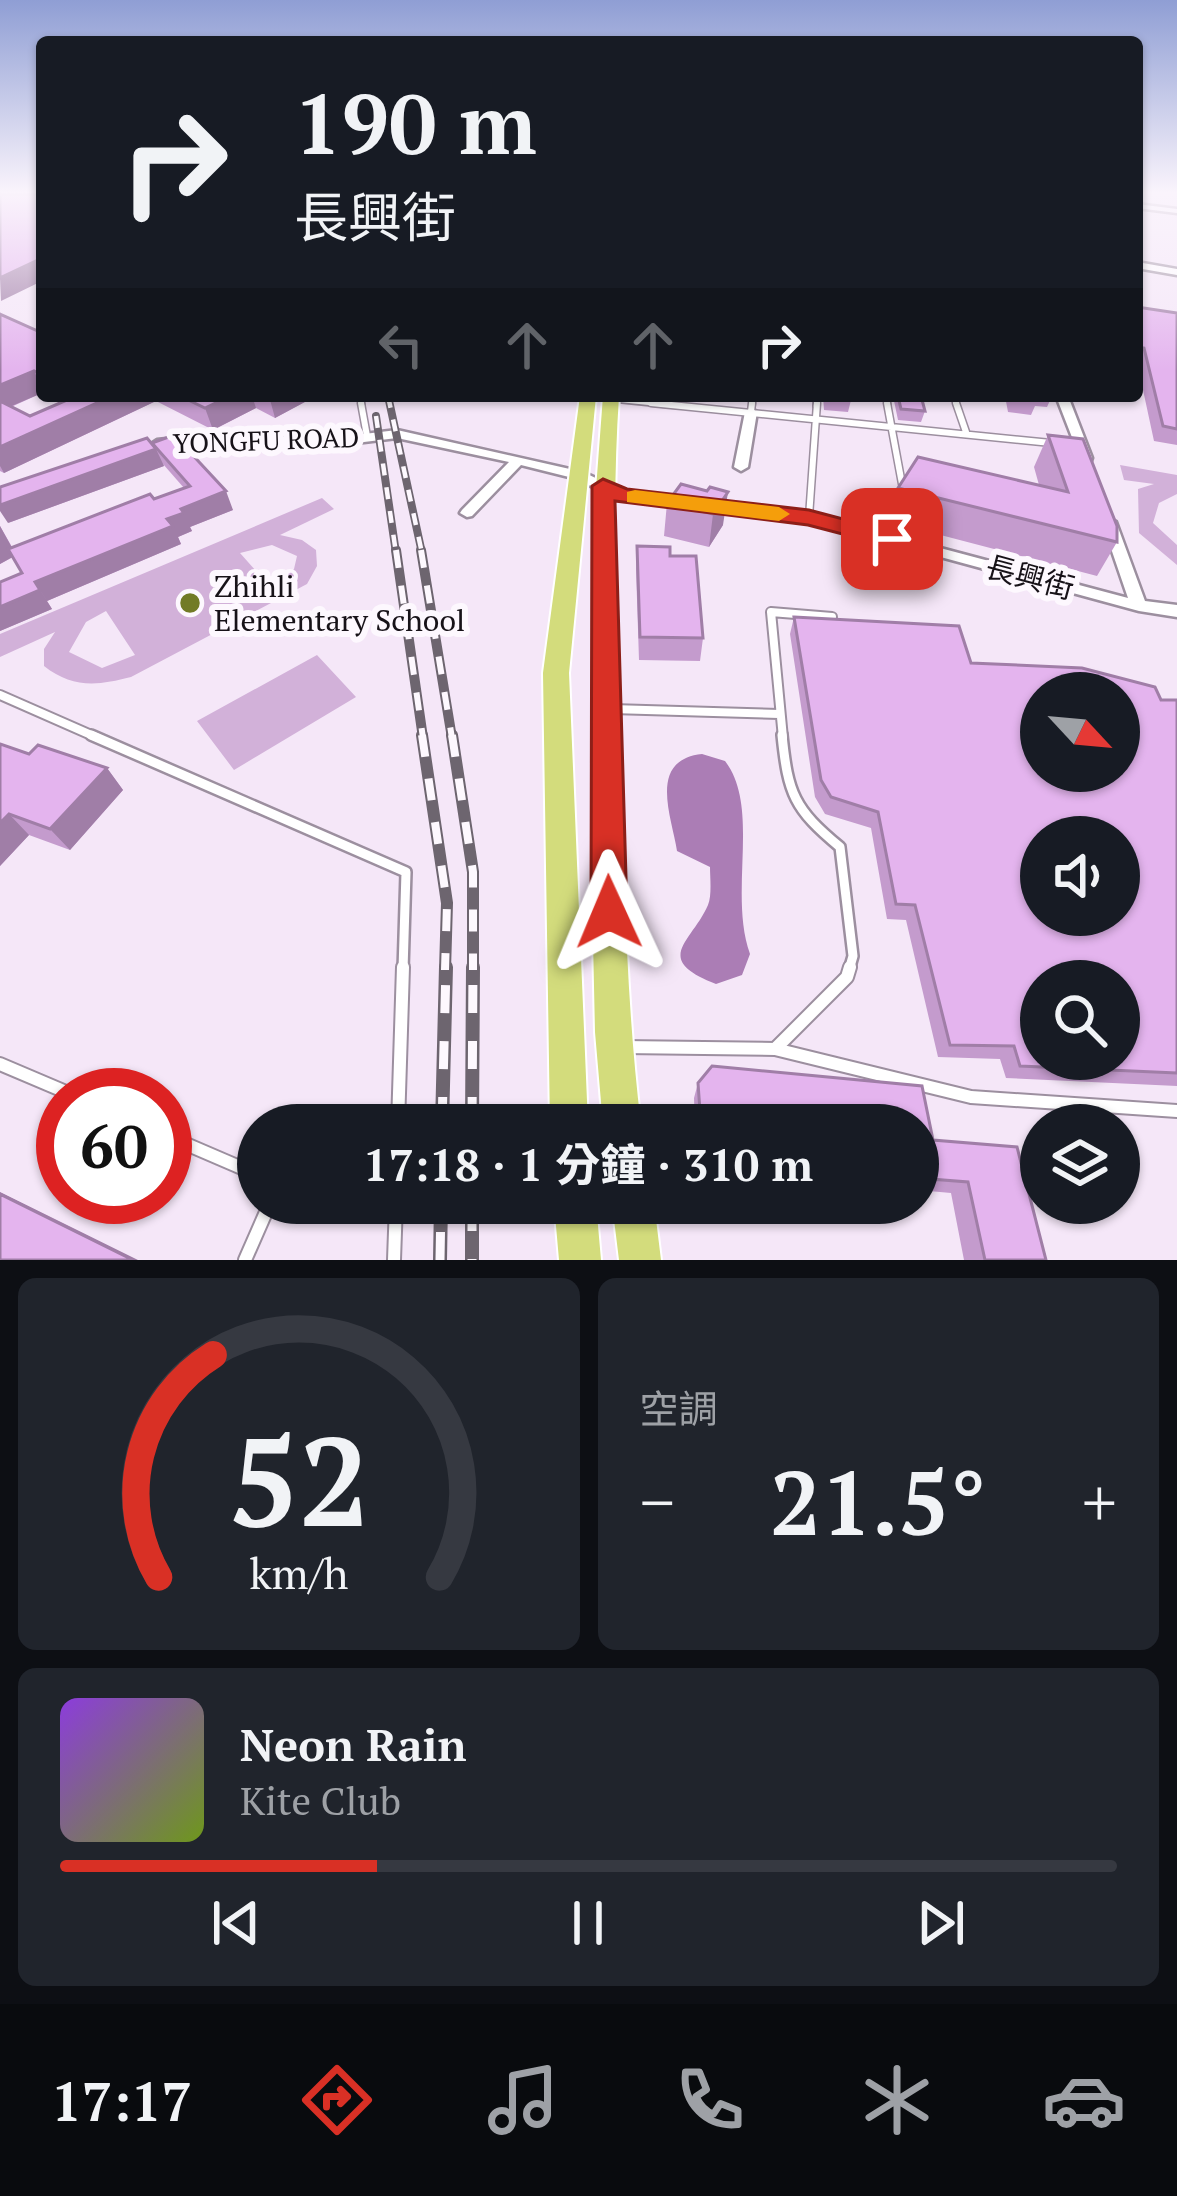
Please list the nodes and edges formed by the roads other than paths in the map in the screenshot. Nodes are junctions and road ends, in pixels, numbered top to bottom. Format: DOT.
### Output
graph roads {
  1 [pos="1143,266"];
  2 [pos="1177,272"];
  3 [pos="361,402"];
  4 [pos="588,402"];
  5 [pos="610,402"];
  6 [pos="651,402"];
  7 [pos="752,402"];
  8 [pos="817,402"];
  9 [pos="887,402"];
  10 [pos="956,402"];
  11 [pos="1064,402"];
  12 [pos="751,412"];
  13 [pos="818,419"];
  14 [pos="890,425"];
  15 [pos="966,432"];
  16 [pos="367,436"];
  17 [pos="1082,447"];
  18 [pos="134,452"];
  19 [pos="518,461"];
  20 [pos="741,467"];
  21 [pos="1090,467"];
  22 [pos="591,481"];
  23 [pos="902,484"];
  24 [pos="1104,507"];
  25 [pos="467,513"];
  26 [pos="809,518"];
  27 [pos="1139,606"];
  28 [pos="1177,611"];
  29 [pos="832,617"];
  30 [pos="0,695"];
  31 [pos="606,709"];
  32 [pos="779,714"];
  33 [pos="776,1049"];
  34 [pos="604,1050"];
  35 [pos="0,1064"];
  36 [pos="36,1079"];
  37 [pos="399,1104"];
  38 [pos="570,1104"];
  39 [pos="617,1104"];
  40 [pos="1177,1111"];
  41 [pos="192,1147"];
  42 [pos="237,1166"];
  43 [pos="261,1224"];
  44 [pos="395,1224"];
  45 [pos="577,1224"];
  46 [pos="636,1224"];
  47 [pos="245,1260"];
  48 [pos="394,1260"];
  49 [pos="580,1260"];
  50 [pos="640,1260"];
  1 -- 2 [label="street"];
  3 -- 16 [label="lane"];
  4 -- 22 [label="main road"];
  5 -- 22 [label="main road"];
  6 -- 12 [label="lane"];
  7 -- 12 [label="lane"];
  8 -- 13 [label="lane"];
  9 -- 14 [label="lane"];
  10 -- 15 [label="lane"];
  11 -- 17 [label="street"];
  12 -- 13 [label="lane"];
  12 -- 20 [label="street"];
  13 -- 14 [label="lane"];
  13 -- 26 [label="lane"];
  14 -- 15 [label="lane"];
  14 -- 23 [label="lane"];
  15 -- 17 [label="lane"];
  16 -- 18 [label="street, YONGFU ROAD"];
  16 -- 19 [label="street, YONGFU ROAD"];
  17 -- 21 [label="street"];
  19 -- 22 [label="street, 長興街"];
  19 -- 25 [label="street"];
  22 -- 26 [label="street, 長興街"];
  22 -- 31 [label="main road"];
  22 -- 38 [label="main road"];
  24 -- 27 [label="street"];
  26 -- 27 [label="street, 長興街"];
  27 -- 28 [label="street, 長興街"];
  29 -- 32 [label="lane"];
  30 -- 37 [label="lane"];
  31 -- 32 [label="lane"];
  31 -- 34 [label="main road"];
  32 -- 33 [label="lane"];
  33 -- 34 [label="lane"];
  33 -- 40 [label="lane"];
  34 -- 39 [label="main road"];
  35 -- 36 [label="lane"];
  41 -- 42 [label="lane"];
  43 -- 47 [label="lane"];
  44 -- 48 [label="lane"];
  45 -- 49 [label="main road"];
  46 -- 50 [label="main road"];
}
